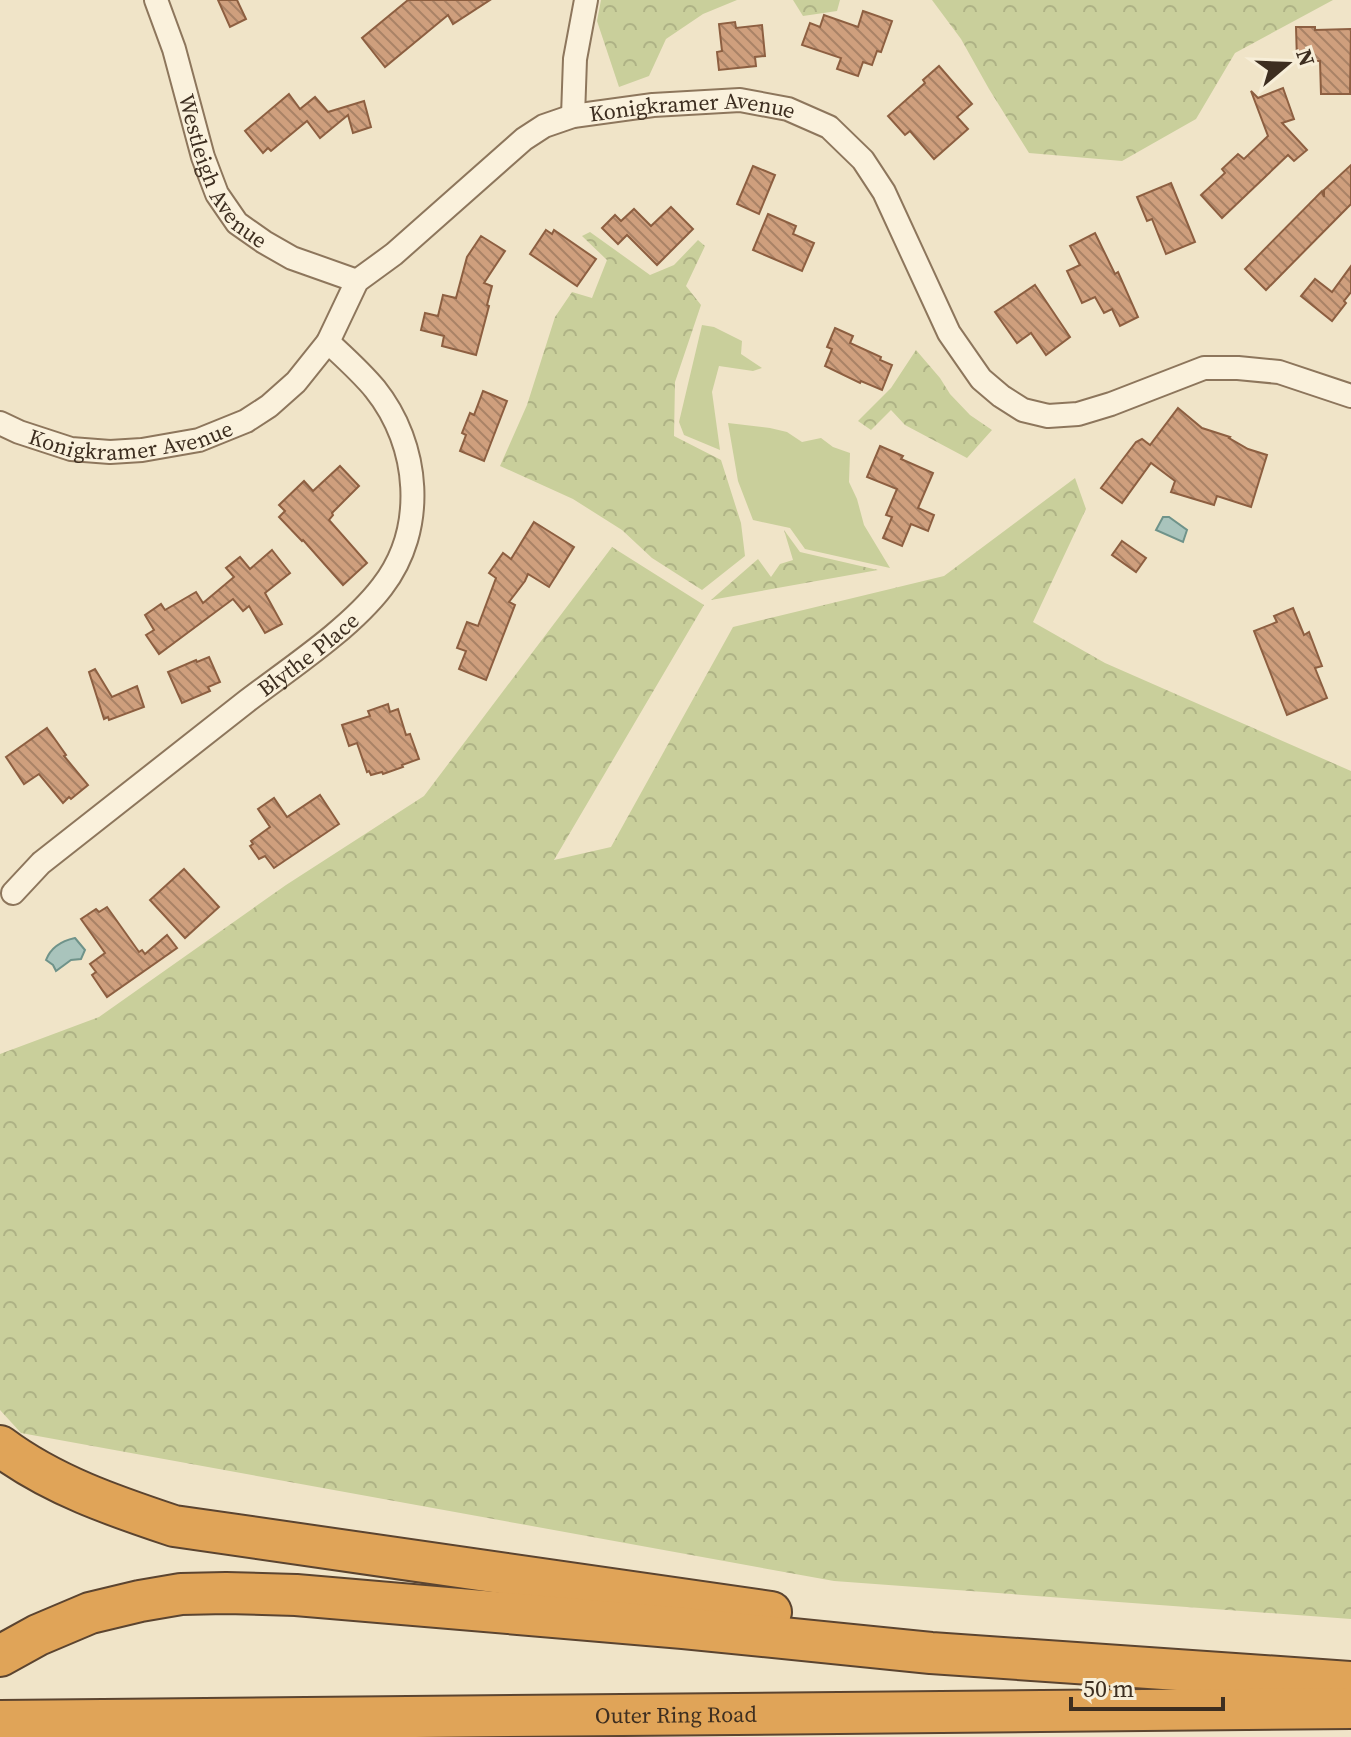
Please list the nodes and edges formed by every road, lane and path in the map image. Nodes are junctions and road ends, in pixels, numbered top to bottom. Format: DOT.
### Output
graph roads {
  1 [pos="156,0"];
  2 [pos="586,0"];
  3 [pos="573,116"];
  4 [pos="357,281"];
  5 [pos="328,342"];
  6 [pos="1351,396"];
  7 [pos="0,423"];
  8 [pos="13,893"];
  9 [pos="0,1446"];
  10 [pos="0,1656"];
  11 [pos="1075,1663"];
  12 [pos="1351,1682"];
  13 [pos="1351,1708"];
  14 [pos="0,1721"];
  1 -- 4 [label="street, Westleigh Avenue"];
  2 -- 3 [label="street"];
  3 -- 4 [label="street, Konigkramer Avenue"];
  3 -- 6 [label="street, Konigkramer Avenue"];
  4 -- 5 [label="street, Konigkramer Avenue"];
  5 -- 7 [label="street, Konigkramer Avenue"];
  5 -- 8 [label="street, Blythe Place"];
  9 -- 11 [label="highway"];
  10 -- 11 [label="highway"];
  11 -- 12 [label="highway"];
  13 -- 14 [label="highway, Outer Ring Road"];
}
